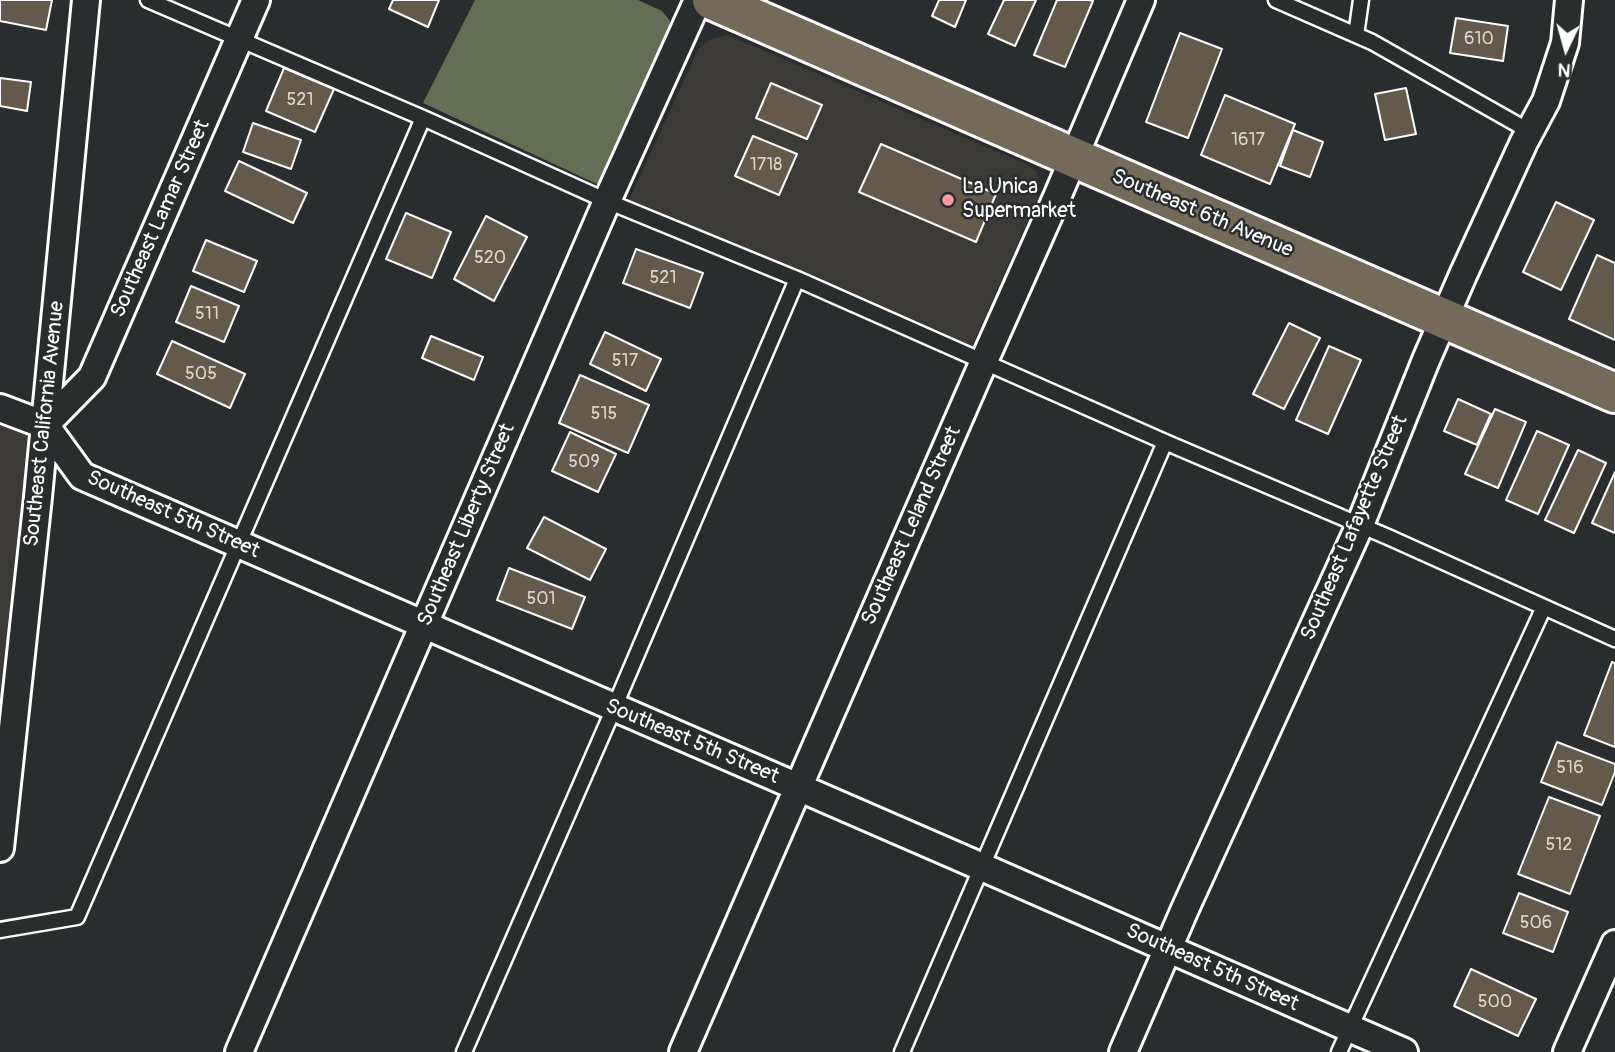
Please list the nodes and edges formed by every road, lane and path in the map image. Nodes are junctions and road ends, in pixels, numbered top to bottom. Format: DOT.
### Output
graph roads {
  1 [pos="86,0"];
  2 [pos="148,0"];
  3 [pos="256,0"];
  4 [pos="698,0"];
  5 [pos="712,0"];
  6 [pos="1141,0"];
  7 [pos="1276,0"];
  8 [pos="1362,0"];
  9 [pos="1569,0"];
  10 [pos="1356,35"];
  11 [pos="239,40"];
  12 [pos="423,118"];
  13 [pos="1530,131"];
  14 [pos="1073,158"];
  15 [pos="607,201"];
  16 [pos="797,279"];
  17 [pos="1443,319"];
  18 [pos="984,361"];
  19 [pos="1615,393"];
  20 [pos="0,408"];
  21 [pos="45,425"];
  22 [pos="1165,442"];
  23 [pos="1360,525"];
  24 [pos="239,545"];
  25 [pos="1544,607"];
  26 [pos="424,625"];
  27 [pos="1615,639"];
  28 [pos="614,708"];
  29 [pos="798,788"];
  30 [pos="0,848"];
  31 [pos="982,867"];
  32 [pos="0,930"];
  33 [pos="1615,944"];
  34 [pos="1168,949"];
  35 [pos="1344,1040"];
  36 [pos="239,1052"];
  37 [pos="464,1052"];
  38 [pos="683,1052"];
  39 [pos="902,1052"];
  40 [pos="1123,1052"];
  41 [pos="1404,1052"];
  42 [pos="1567,1052"];
  1 -- 21 [label="street, Southeast California Avenue"];
  2 -- 11 [label="lane"];
  3 -- 11 [label="street, Southeast Lamar Street"];
  4 -- 15 [label="street, Southeast Liberty Street"];
  5 -- 14 [label="main road, Southeast 6th Avenue"];
  6 -- 14 [label="street, Southeast Leland Street"];
  7 -- 10 [label="lane"];
  8 -- 10 [label="lane"];
  9 -- 13 [label="street, Southeast Lafayette Street"];
  10 -- 13 [label="lane"];
  11 -- 12 [label="lane"];
  11 -- 21 [label="street, Southeast Lamar Street"];
  12 -- 15 [label="lane"];
  12 -- 24 [label="lane"];
  13 -- 17 [label="street, Southeast Lafayette Street"];
  14 -- 17 [label="main road, Southeast 6th Avenue"];
  14 -- 18 [label="street, Southeast Leland Street"];
  15 -- 16 [label="lane"];
  15 -- 26 [label="street, Southeast Liberty Street"];
  16 -- 18 [label="lane"];
  16 -- 28 [label="lane"];
  17 -- 19 [label="main road, Southeast 6th Avenue"];
  17 -- 23 [label="street, Southeast Lafayette Street"];
  18 -- 22 [label="lane"];
  18 -- 29 [label="street, Southeast Leland Street"];
  20 -- 21 [label="street"];
  21 -- 24 [label="street, Southeast 5th Street"];
  21 -- 30 [label="street, Southeast California Avenue"];
  22 -- 23 [label="lane"];
  22 -- 31 [label="lane"];
  23 -- 25 [label="lane"];
  23 -- 34 [label="street, Southeast Lafayette Street"];
  24 -- 26 [label="street, Southeast 5th Street"];
  24 -- 32 [label="lane"];
  25 -- 27 [label="lane"];
  25 -- 35 [label="lane"];
  26 -- 28 [label="street, Southeast 5th Street"];
  26 -- 36 [label="street, Southeast Liberty Street"];
  28 -- 29 [label="street, Southeast 5th Street"];
  28 -- 37 [label="lane"];
  29 -- 31 [label="street, Southeast 5th Street"];
  29 -- 38 [label="street, Southeast Leland Street"];
  31 -- 34 [label="street, Southeast 5th Street"];
  31 -- 39 [label="lane"];
  33 -- 42 [label="street"];
  34 -- 35 [label="street, Southeast 5th Street"];
  34 -- 40 [label="street, Southeast Lafayette Street"];
  35 -- 41 [label="street, Southeast 5th Street"];
}
